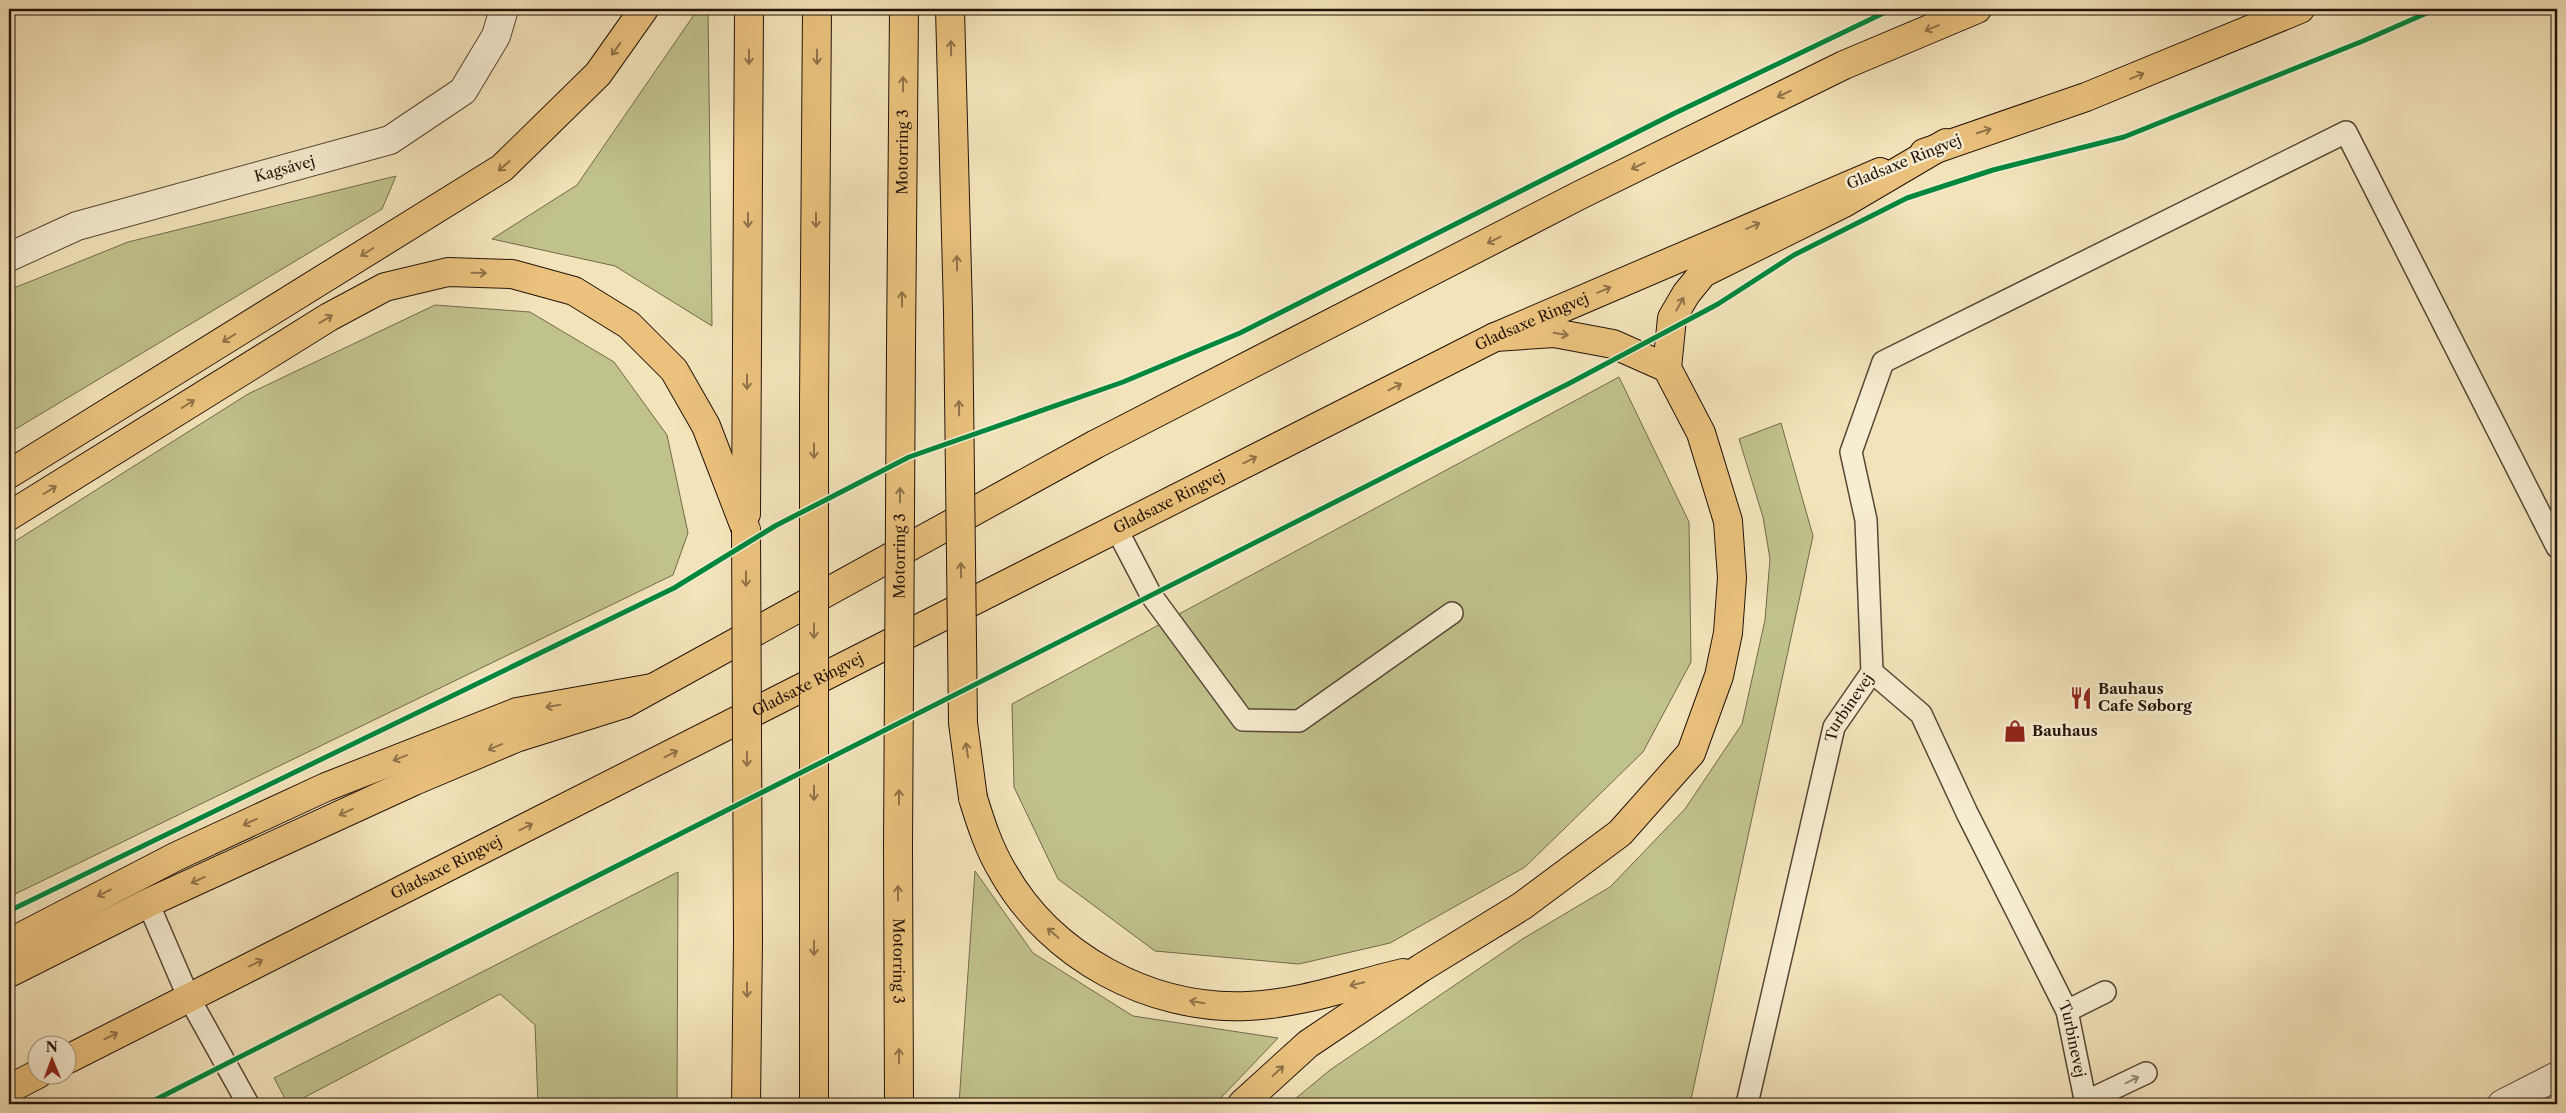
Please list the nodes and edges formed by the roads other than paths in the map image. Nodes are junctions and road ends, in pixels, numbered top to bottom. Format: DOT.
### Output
graph roads {
  1 [pos="504,9"];
  2 [pos="644,9"];
  3 [pos="749,9"];
  4 [pos="817,9"];
  5 [pos="904,9"];
  6 [pos="950,9"];
  7 [pos="1977,9"];
  8 [pos="2300,9"];
  9 [pos="1946,143"];
  10 [pos="9,257"];
  11 [pos="1494,337"];
  12 [pos="1667,368"];
  13 [pos="9,474"];
  14 [pos="9,516"];
  15 [pos="1116,528"];
  16 [pos="746,530"];
  17 [pos="2557,547"];
  18 [pos="1452,613"];
  19 [pos="1872,672"];
  20 [pos="652,688"];
  21 [pos="148,903"];
  22 [pos="9,943"];
  23 [pos="1421,968"];
  24 [pos="9,973"];
  25 [pos="2105,992"];
  26 [pos="188,996"];
  27 [pos="2066,1011"];
  28 [pos="78,1054"];
  29 [pos="2146,1073"];
  30 [pos="2557,1076"];
  31 [pos="28,1079"];
  32 [pos="9,1089"];
  33 [pos="2086,1103"];
  34 [pos="248,1104"];
  35 [pos="746,1104"];
  36 [pos="814,1104"];
  37 [pos="899,1104"];
  38 [pos="1242,1104"];
  39 [pos="1747,1104"];
  40 [pos="2502,1104"];
  1 -- 10 [label="street, Kagsåvej"];
  2 -- 13 [label="main road, one-way"];
  3 -- 16 [label="main road, one-way"];
  4 -- 36 [label="main road, one-way, bridge"];
  37 -- 5 [label="main road, Motorring 3, one-way, bridge"];
  23 -- 6 [label="main road, one-way, bridge"];
  7 -- 20 [label="main road, one-way"];
  9 -- 8 [label="main road, Gladsaxe Ringvej, one-way"];
  11 -- 9 [label="main road, Gladsaxe Ringvej, one-way"];
  12 -- 9 [label="main road, one-way"];
  11 -- 12 [label="main road, one-way"];
  15 -- 11 [label="main road, Gladsaxe Ringvej, one-way"];
  12 -- 23 [label="main road"];
  14 -- 16 [label="main road, one-way"];
  15 -- 18 [label="lane"];
  26 -- 15 [label="main road, Gladsaxe Ringvej, one-way"];
  16 -- 35 [label="main road, one-way, bridge"];
  17 -- 19 [label="lane"];
  19 -- 27 [label="lane, Turbinevej"];
  19 -- 39 [label="lane, Turbinevej"];
  20 -- 21 [label="main road, one-way"];
  20 -- 22 [label="main road, one-way"];
  21 -- 24 [label="main road"];
  21 -- 26 [label="lane"];
  38 -- 23 [label="main road, one-way"];
  25 -- 27 [label="lane"];
  28 -- 26 [label="main road, Gladsaxe Ringvej, one-way"];
  26 -- 34 [label="lane"];
  27 -- 33 [label="lane, Turbinevej"];
  33 -- 29 [label="lane, one-way"];
  30 -- 40 [label="street"];
  31 -- 32 [label="main road"];
}
